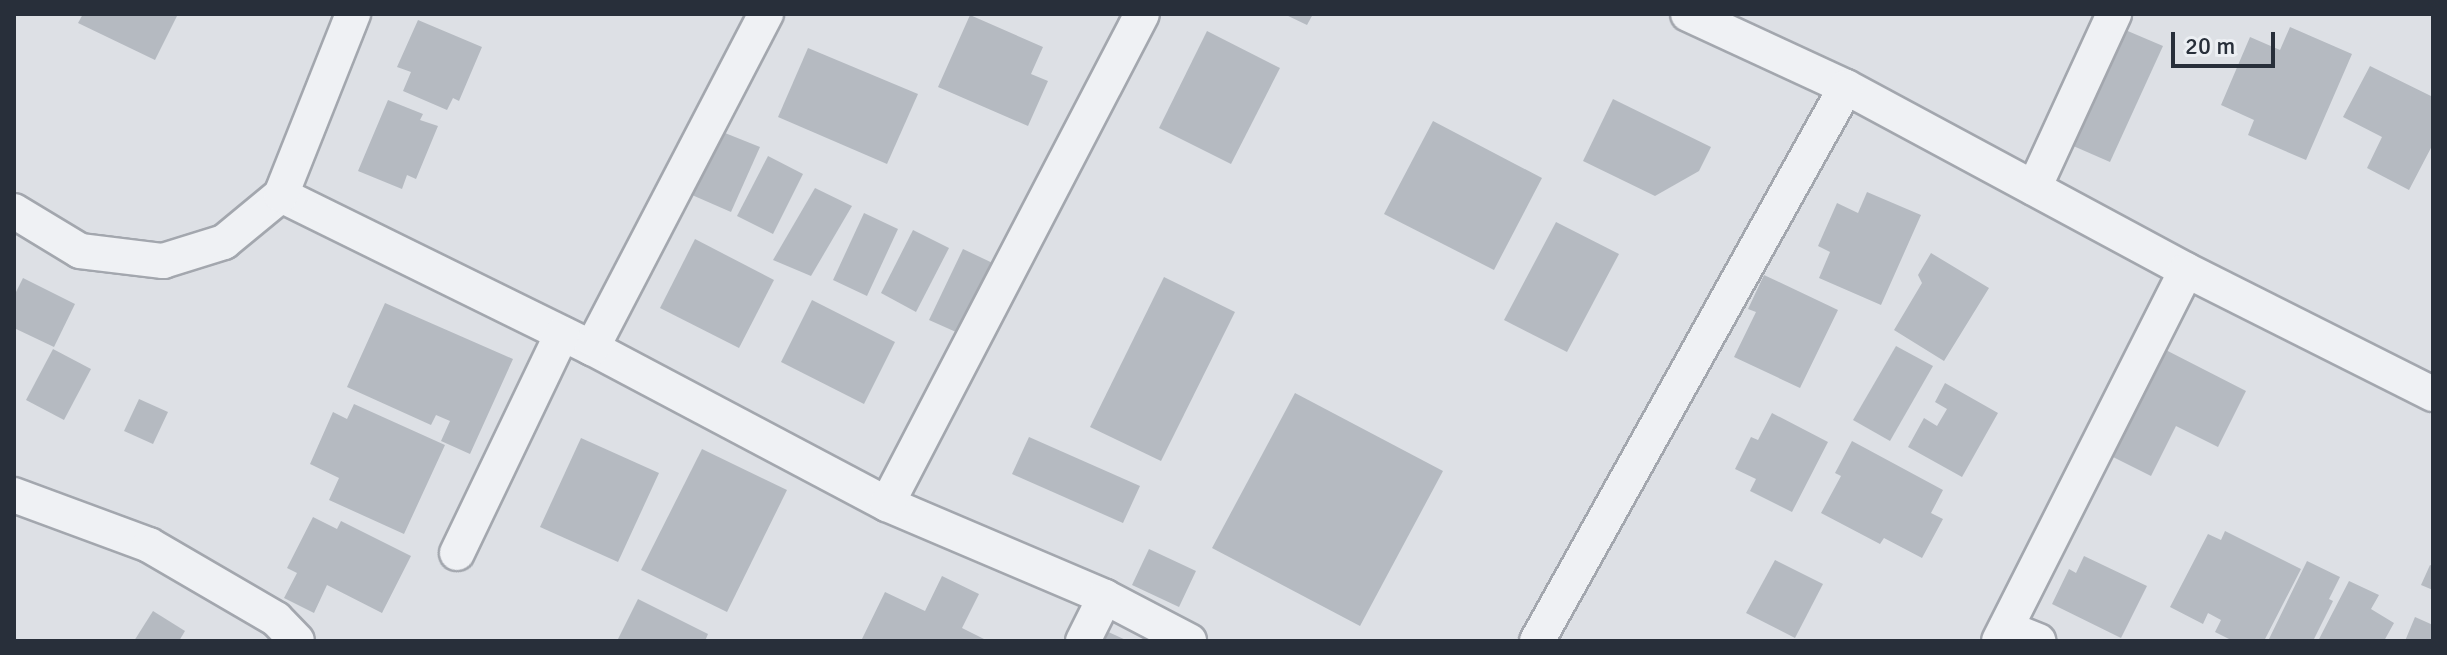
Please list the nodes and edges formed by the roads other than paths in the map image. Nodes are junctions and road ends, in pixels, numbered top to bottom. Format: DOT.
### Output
graph roads {
  1 [pos="353,14"];
  2 [pos="766,14"];
  3 [pos="1142,14"];
  4 [pos="1688,14"];
  5 [pos="2114,14"];
  6 [pos="1846,87"];
  7 [pos="2034,188"];
  8 [pos="281,195"];
  9 [pos="14,211"];
  10 [pos="2186,270"];
  11 [pos="577,341"];
  12 [pos="2433,394"];
  13 [pos="14,495"];
  14 [pos="887,504"];
  15 [pos="457,553"];
  16 [pos="1105,597"];
  17 [pos="2002,634"];
  18 [pos="297,641"];
  19 [pos="1083,641"];
  20 [pos="1189,641"];
  21 [pos="1537,641"];
  22 [pos="2038,641"];
  1 -- 8 [label="street"];
  2 -- 11 [label="street"];
  3 -- 14 [label="street"];
  4 -- 6 [label="street"];
  5 -- 7 [label="street"];
  6 -- 7 [label="street"];
  6 -- 21 [label="street"];
  7 -- 10 [label="street"];
  8 -- 9 [label="street"];
  8 -- 11 [label="street"];
  10 -- 12 [label="street"];
  10 -- 17 [label="street"];
  11 -- 14 [label="street"];
  11 -- 15 [label="street"];
  13 -- 18 [label="street"];
  14 -- 16 [label="street"];
  16 -- 19 [label="street"];
  16 -- 20 [label="street"];
  17 -- 22 [label="street"];
}
